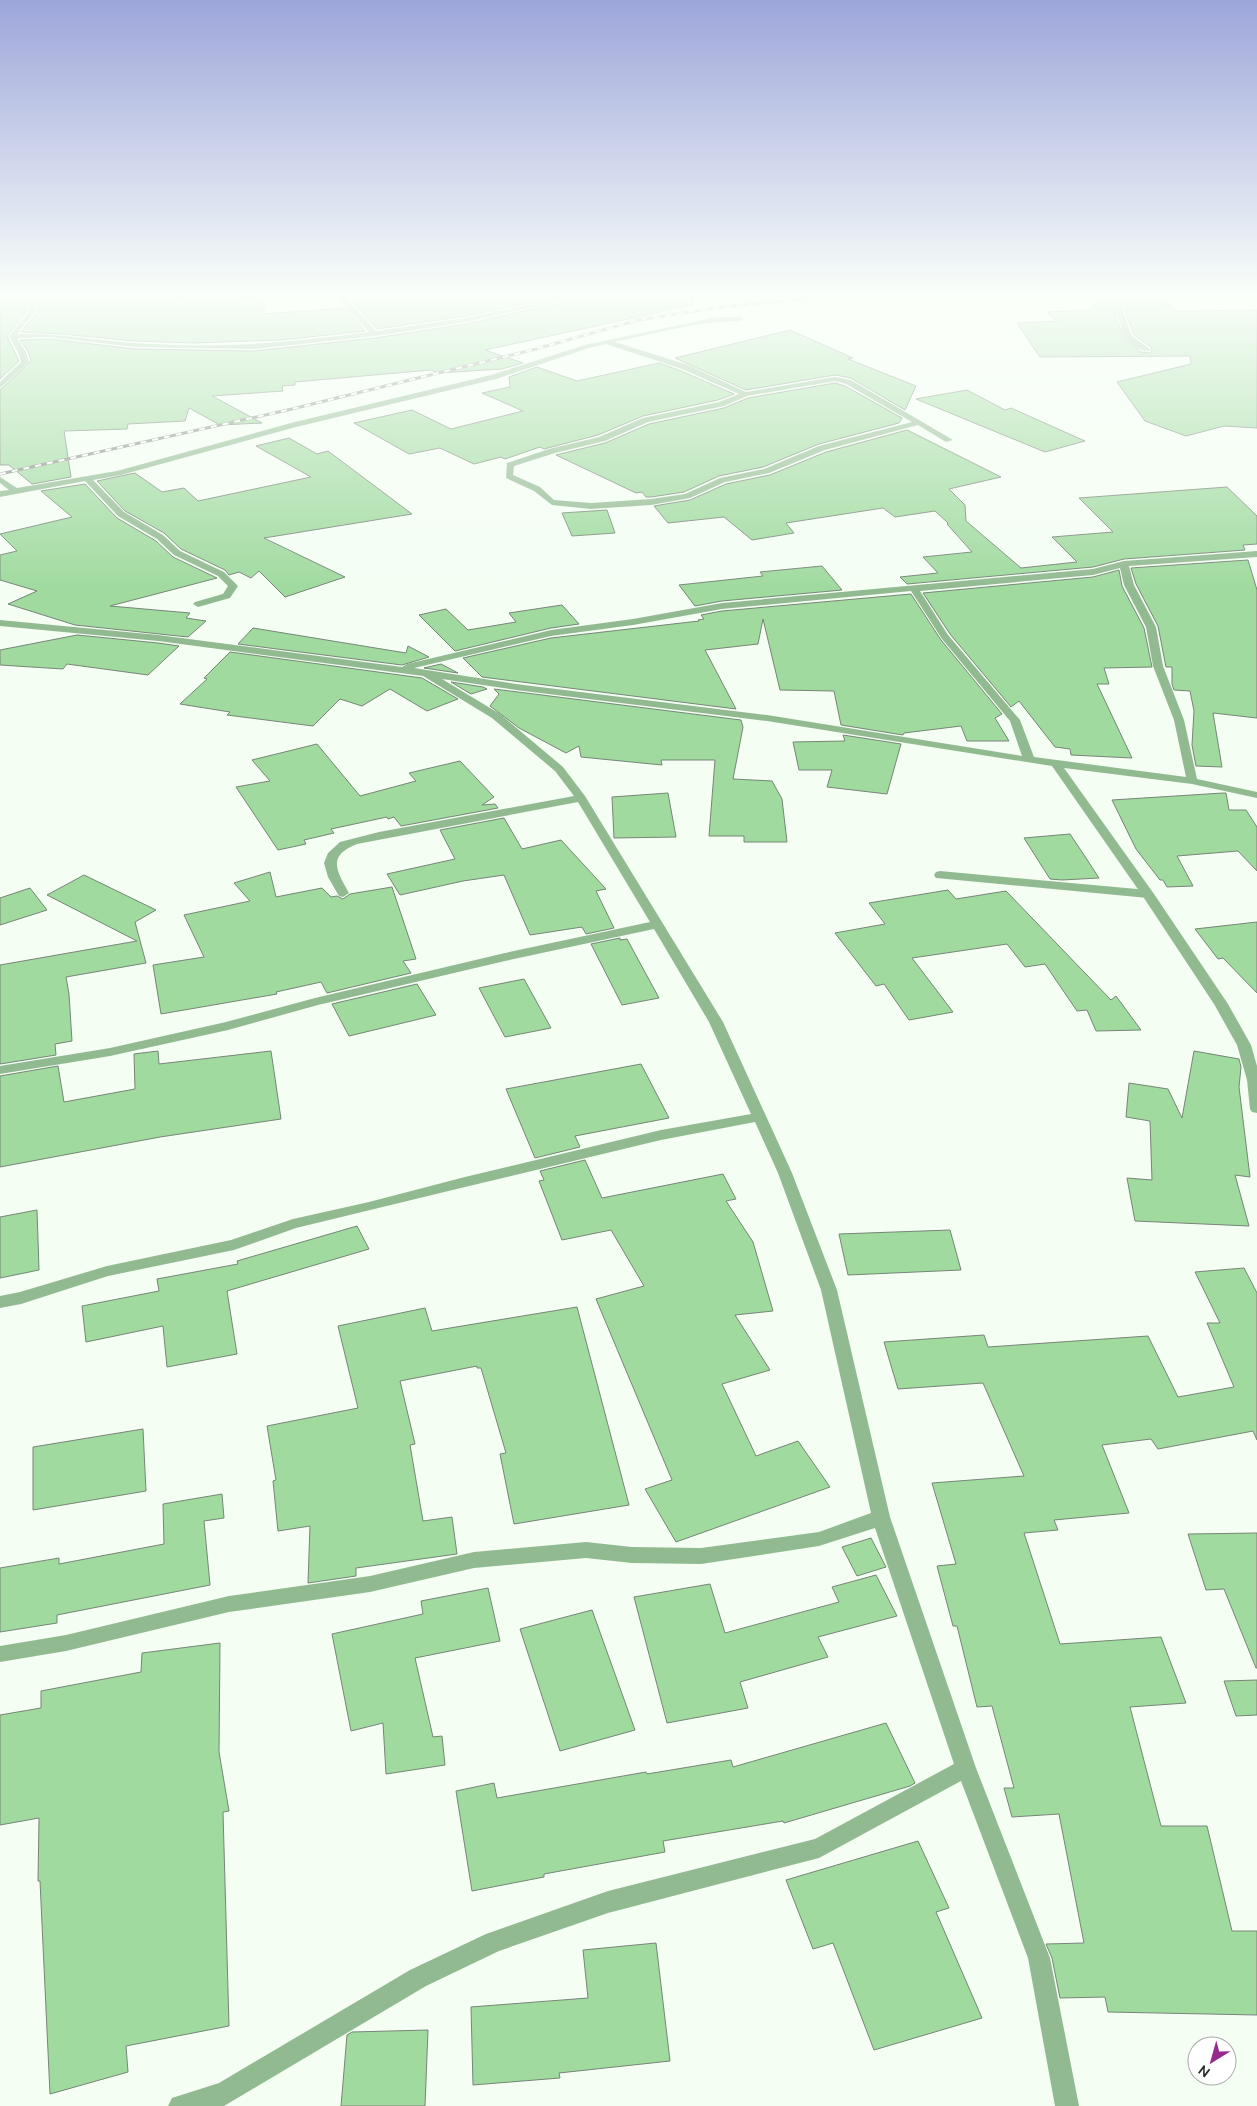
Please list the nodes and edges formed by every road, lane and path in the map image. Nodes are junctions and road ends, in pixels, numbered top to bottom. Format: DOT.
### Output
graph roads {
  1 [pos="426,393"];
  2 [pos="748,393"];
  3 [pos="867,393"];
  4 [pos="744,394"];
  5 [pos="918,423"];
  6 [pos="948,440"];
  7 [pos="0,479"];
  8 [pos="87,479"];
  9 [pos="14,490"];
  10 [pos="0,494"];
  11 [pos="1257,554"];
  12 [pos="1124,564"];
  13 [pos="914,588"];
  14 [pos="198,604"];
  15 [pos="0,623"];
  16 [pos="398,670"];
  17 [pos="426,673"];
  18 [pos="1029,760"];
  19 [pos="1056,764"];
  20 [pos="1192,781"];
  21 [pos="1257,796"];
  22 [pos="581,798"];
  23 [pos="940,876"];
  24 [pos="343,893"];
  25 [pos="1148,894"];
  26 [pos="658,924"];
  27 [pos="0,1070"];
  28 [pos="1257,1109"];
  29 [pos="760,1117"];
  30 [pos="0,1302"];
  31 [pos="881,1517"];
  32 [pos="0,1654"];
  33 [pos="966,1768"];
  34 [pos="180,2106"];
  35 [pos="1067,2106"];
  1 -- 8 [label="street"];
  2 -- 4 [label="street"];
  3 -- 5 [label="street"];
  4 -- 5 [label="street"];
  5 -- 6 [label="street"];
  7 -- 9 [label="street"];
  8 -- 9 [label="street"];
  8 -- 14 [label="street"];
  9 -- 10 [label="street"];
  11 -- 12 [label="street"];
  12 -- 13 [label="street"];
  12 -- 20 [label="street"];
  13 -- 16 [label="street"];
  13 -- 18 [label="street"];
  15 -- 16 [label="street"];
  16 -- 17 [label="street"];
  17 -- 18 [label="street"];
  17 -- 22 [label="street"];
  18 -- 19 [label="street"];
  19 -- 20 [label="street"];
  19 -- 25 [label="street"];
  20 -- 21 [label="street"];
  22 -- 24 [label="street"];
  22 -- 26 [label="street"];
  23 -- 25 [label="street"];
  25 -- 28 [label="street"];
  26 -- 27 [label="street"];
  26 -- 29 [label="street"];
  29 -- 30 [label="street"];
  29 -- 31 [label="street"];
  31 -- 32 [label="street"];
  31 -- 33 [label="street"];
  33 -- 34 [label="street"];
  33 -- 35 [label="street"];
}
